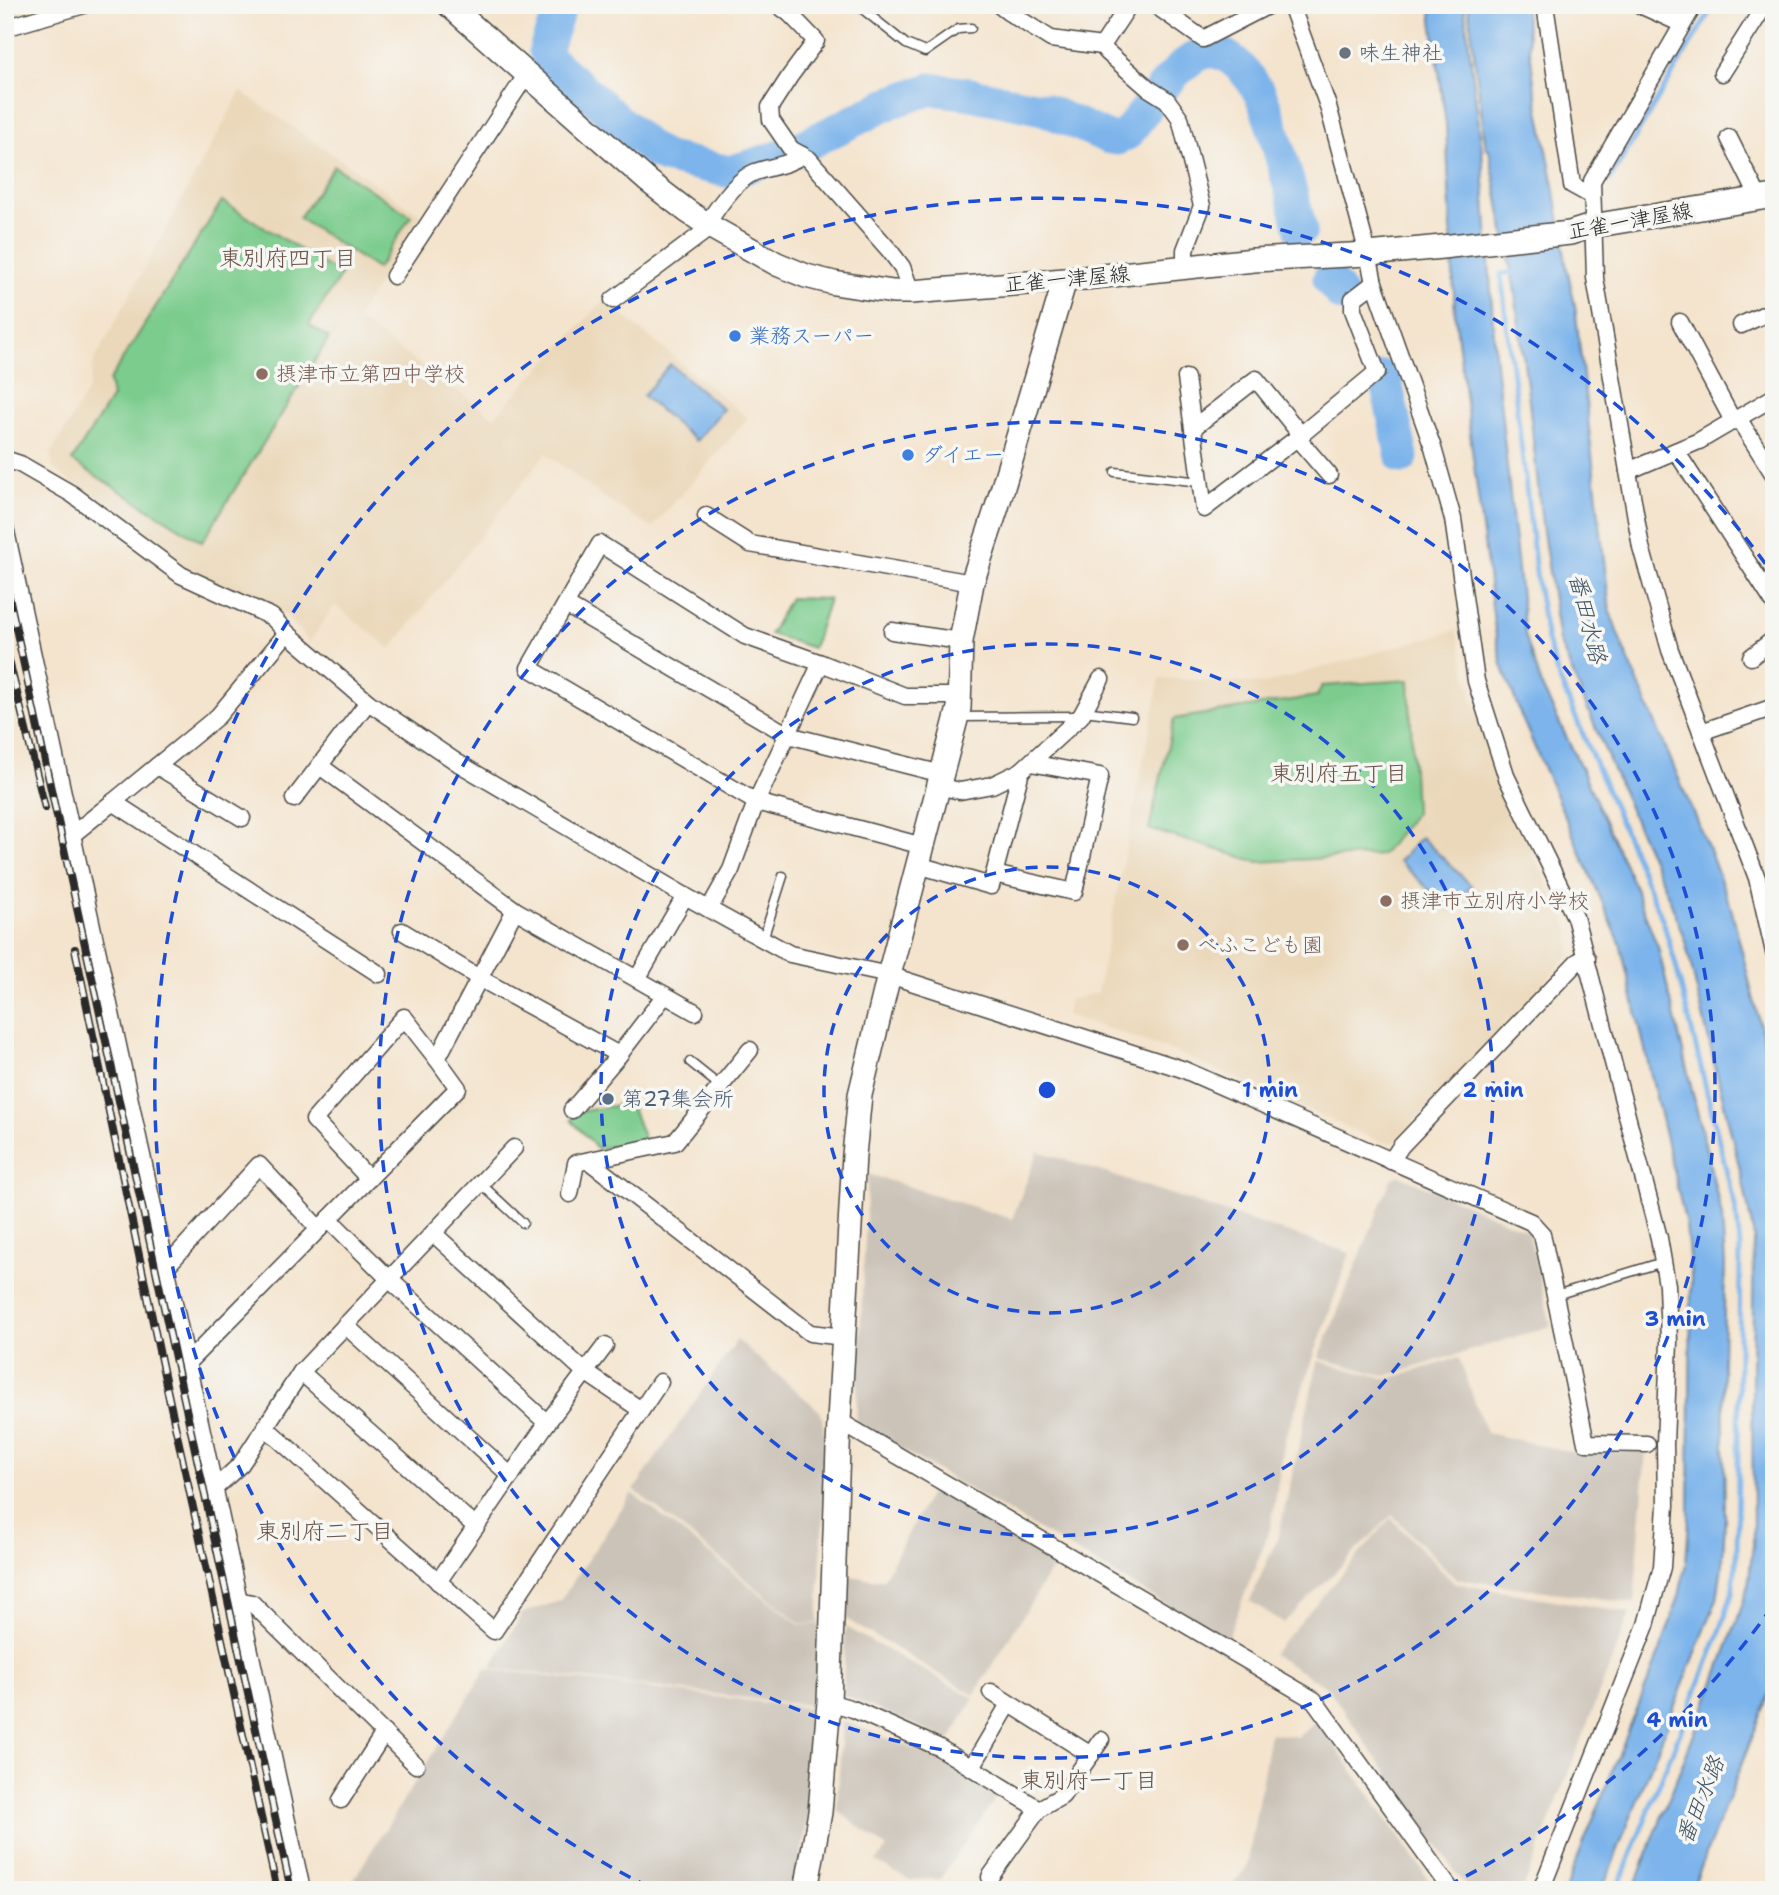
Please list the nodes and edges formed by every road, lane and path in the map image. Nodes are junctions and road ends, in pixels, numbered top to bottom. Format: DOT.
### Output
graph roads {
  1 [pos="83,5"];
  2 [pos="449,5"];
  3 [pos="862,5"];
  4 [pos="999,5"];
  5 [pos="1129,5"];
  6 [pos="1155,5"];
  7 [pos="1269,5"];
  8 [pos="1291,5"];
  9 [pos="1545,5"];
  10 [pos="1640,5"];
  11 [pos="1694,5"];
  12 [pos="1765,5"];
  13 [pos="1771,5"];
  14 [pos="790,8"];
  15 [pos="1774,12"];
  16 [pos="1682,24"];
  17 [pos="5,28"];
  18 [pos="971,28"];
  19 [pos="1102,46"];
  20 [pos="1722,73"];
  21 [pos="527,74"];
  22 [pos="1729,138"];
  23 [pos="798,152"];
  24 [pos="1592,196"];
  25 [pos="1766,197"];
  26 [pos="709,226"];
  27 [pos="1592,226"];
  28 [pos="1368,254"];
  29 [pos="1185,267"];
  30 [pos="394,276"];
  31 [pos="1065,280"];
  32 [pos="1374,283"];
  33 [pos="911,292"];
  34 [pos="613,300"];
  35 [pos="1774,310"];
  36 [pos="1679,322"];
  37 [pos="1741,325"];
  38 [pos="1186,378"];
  39 [pos="1774,397"];
  40 [pos="1735,420"];
  41 [pos="1193,428"];
  42 [pos="1297,438"];
  43 [pos="1676,451"];
  44 [pos="5,459"];
  45 [pos="1628,471"];
  46 [pos="1115,472"];
  47 [pos="1329,475"];
  48 [pos="1774,475"];
  49 [pos="1200,482"];
  50 [pos="706,516"];
  51 [pos="5,527"];
  52 [pos="972,583"];
  53 [pos="1774,603"];
  54 [pos="566,605"];
  55 [pos="892,631"];
  56 [pos="286,633"];
  57 [pos="1774,639"];
  58 [pos="961,640"];
  59 [pos="1751,657"];
  60 [pos="821,663"];
  61 [pos="1101,679"];
  62 [pos="368,702"];
  63 [pos="958,706"];
  64 [pos="1774,707"];
  65 [pos="1083,713"];
  66 [pos="1132,718"];
  67 [pos="1701,732"];
  68 [pos="788,735"];
  69 [pos="157,766"];
  70 [pos="320,766"];
  71 [pos="1026,767"];
  72 [pos="940,780"];
  73 [pos="294,800"];
  74 [pos="113,802"];
  75 [pos="756,802"];
  76 [pos="242,818"];
  77 [pos="72,835"];
  78 [pos="920,855"];
  79 [pos="994,874"];
  80 [pos="783,876"];
  81 [pos="685,896"];
  82 [pos="709,909"];
  83 [pos="514,910"];
  84 [pos="402,932"];
  85 [pos="763,939"];
  86 [pos="1774,952"];
  87 [pos="1587,958"];
  88 [pos="379,974"];
  89 [pos="889,975"];
  90 [pos="479,978"];
  91 [pos="637,979"];
  92 [pos="665,995"];
  93 [pos="695,1012"];
  94 [pos="750,1050"];
  95 [pos="619,1055"];
  96 [pos="437,1059"];
  97 [pos="690,1062"];
  98 [pos="720,1086"];
  99 [pos="572,1110"];
  100 [pos="513,1148"];
  101 [pos="589,1161"];
  102 [pos="1391,1161"];
  103 [pos="369,1179"];
  104 [pos="480,1184"];
  105 [pos="570,1194"];
  106 [pos="523,1223"];
  107 [pos="324,1224"];
  108 [pos="433,1233"];
  109 [pos="1663,1262"];
  110 [pos="166,1267"];
  111 [pos="389,1279"];
  112 [pos="1556,1295"];
  113 [pos="345,1325"];
  114 [pos="844,1337"];
  115 [pos="605,1346"];
  116 [pos="187,1363"];
  117 [pos="301,1372"];
  118 [pos="585,1372"];
  119 [pos="660,1381"];
  120 [pos="641,1410"];
  121 [pos="839,1421"];
  122 [pos="547,1423"];
  123 [pos="265,1427"];
  124 [pos="1647,1444"];
  125 [pos="511,1476"];
  126 [pos="214,1489"];
  127 [pos="475,1527"];
  128 [pos="438,1581"];
  129 [pos="238,1600"];
  130 [pos="990,1692"];
  131 [pos="829,1702"];
  132 [pos="1009,1704"];
  133 [pos="384,1733"];
  134 [pos="1101,1740"];
  135 [pos="1091,1755"];
  136 [pos="416,1765"];
  137 [pos="971,1767"];
  138 [pos="341,1800"];
  139 [pos="1039,1809"];
  140 [pos="990,1877"];
  141 [pos="302,1890"];
  142 [pos="806,1890"];
  143 [pos="1451,1890"];
  144 [pos="1541,1890"];
  1 -- 17 [label="street"];
  2 -- 21 [label="street, 正雀一津屋線"];
  3 -- 18 [label="lane"];
  4 -- 19 [label="street"];
  5 -- 19 [label="street"];
  6 -- 7 [label="street"];
  8 -- 28 [label="street"];
  9 -- 24 [label="street"];
  10 -- 16 [label="street"];
  11 -- 16 [label="street"];
  12 -- 20 [label="street"];
  13 -- 15 [label="street"];
  14 -- 23 [label="street"];
  16 -- 24 [label="street"];
  19 -- 29 [label="street"];
  21 -- 26 [label="street, 正雀一津屋線"];
  21 -- 30 [label="street"];
  22 -- 25 [label="street"];
  23 -- 26 [label="street"];
  23 -- 33 [label="street"];
  24 -- 27 [label="street"];
  25 -- 27 [label="street, 正雀一津屋線"];
  26 -- 33 [label="street, 正雀一津屋線"];
  26 -- 34 [label="street"];
  27 -- 28 [label="street, 正雀一津屋線"];
  27 -- 45 [label="street"];
  28 -- 29 [label="street, 正雀一津屋線"];
  28 -- 32 [label="street"];
  29 -- 31 [label="street, 正雀一津屋線"];
  31 -- 33 [label="street, 正雀一津屋線"];
  31 -- 52 [label="street"];
  32 -- 42 [label="street"];
  32 -- 87 [label="street"];
  35 -- 37 [label="street"];
  36 -- 40 [label="street"];
  38 -- 41 [label="street"];
  39 -- 40 [label="street"];
  40 -- 43 [label="street"];
  40 -- 48 [label="street"];
  41 -- 42 [label="street"];
  41 -- 49 [label="street"];
  42 -- 47 [label="street"];
  42 -- 49 [label="street"];
  43 -- 45 [label="street"];
  43 -- 53 [label="street"];
  44 -- 56 [label="street"];
  45 -- 67 [label="street"];
  46 -- 49 [label="lane"];
  50 -- 52 [label="street"];
  51 -- 77 [label="street"];
  52 -- 58 [label="street"];
  54 -- 60 [label="street"];
  54 -- 68 [label="street"];
  54 -- 75 [label="street"];
  55 -- 58 [label="street"];
  56 -- 62 [label="street"];
  56 -- 69 [label="street"];
  57 -- 59 [label="street"];
  58 -- 63 [label="street"];
  60 -- 63 [label="street"];
  60 -- 68 [label="street"];
  61 -- 65 [label="street"];
  62 -- 70 [label="street"];
  62 -- 81 [label="street"];
  63 -- 65 [label="lane"];
  63 -- 72 [label="street"];
  64 -- 67 [label="street"];
  65 -- 66 [label="lane"];
  65 -- 71 [label="street"];
  67 -- 86 [label="street"];
  68 -- 72 [label="street"];
  68 -- 75 [label="street"];
  69 -- 74 [label="street"];
  69 -- 76 [label="street"];
  70 -- 73 [label="street"];
  70 -- 83 [label="street"];
  71 -- 72 [label="street"];
  71 -- 79 [label="street"];
  71 -- 79 [label="street"];
  72 -- 78 [label="street"];
  74 -- 77 [label="street"];
  74 -- 88 [label="street"];
  75 -- 78 [label="street"];
  75 -- 82 [label="street"];
  77 -- 110 [label="street"];
  78 -- 79 [label="street"];
  78 -- 89 [label="street"];
  80 -- 85 [label="lane"];
  81 -- 82 [label="street"];
  81 -- 91 [label="street"];
  82 -- 85 [label="street"];
  83 -- 90 [label="street"];
  83 -- 91 [label="street"];
  84 -- 90 [label="street"];
  85 -- 89 [label="street"];
  87 -- 102 [label="street"];
  87 -- 109 [label="street"];
  89 -- 102 [label="street"];
  89 -- 114 [label="street"];
  90 -- 95 [label="street"];
  90 -- 96 [label="street"];
  91 -- 92 [label="street"];
  92 -- 93 [label="street"];
  92 -- 95 [label="street"];
  94 -- 98 [label="street"];
  95 -- 99 [label="street"];
  96 -- 103 [label="street"];
  96 -- 103 [label="street"];
  97 -- 98 [label="lane"];
  98 -- 101 [label="street"];
  100 -- 104 [label="street"];
  101 -- 105 [label="street"];
  101 -- 114 [label="street"];
  102 -- 112 [label="street"];
  103 -- 107 [label="street"];
  104 -- 106 [label="lane"];
  104 -- 108 [label="street"];
  107 -- 110 [label="street"];
  107 -- 111 [label="street"];
  107 -- 116 [label="street"];
  108 -- 111 [label="street"];
  108 -- 118 [label="street"];
  109 -- 112 [label="lane"];
  109 -- 144 [label="street"];
  110 -- 116 [label="street"];
  111 -- 113 [label="street"];
  111 -- 122 [label="street"];
  112 -- 124 [label="street"];
  113 -- 117 [label="street"];
  113 -- 125 [label="street"];
  114 -- 121 [label="street"];
  115 -- 118 [label="street"];
  116 -- 126 [label="street"];
  117 -- 123 [label="street"];
  117 -- 127 [label="street"];
  118 -- 120 [label="street"];
  118 -- 122 [label="street"];
  119 -- 120 [label="street"];
  120 -- 128 [label="street"];
  121 -- 131 [label="street"];
  121 -- 143 [label="street"];
  122 -- 125 [label="street"];
  123 -- 126 [label="street"];
  123 -- 128 [label="street"];
  125 -- 127 [label="street"];
  126 -- 129 [label="street"];
  127 -- 128 [label="street"];
  129 -- 133 [label="street"];
  129 -- 141 [label="street"];
  130 -- 132 [label="street"];
  131 -- 137 [label="street"];
  131 -- 142 [label="street"];
  132 -- 135 [label="street"];
  132 -- 137 [label="street"];
  133 -- 136 [label="street"];
  133 -- 138 [label="street"];
  134 -- 135 [label="street"];
  135 -- 139 [label="street"];
  137 -- 139 [label="street"];
  139 -- 140 [label="street"];
}
